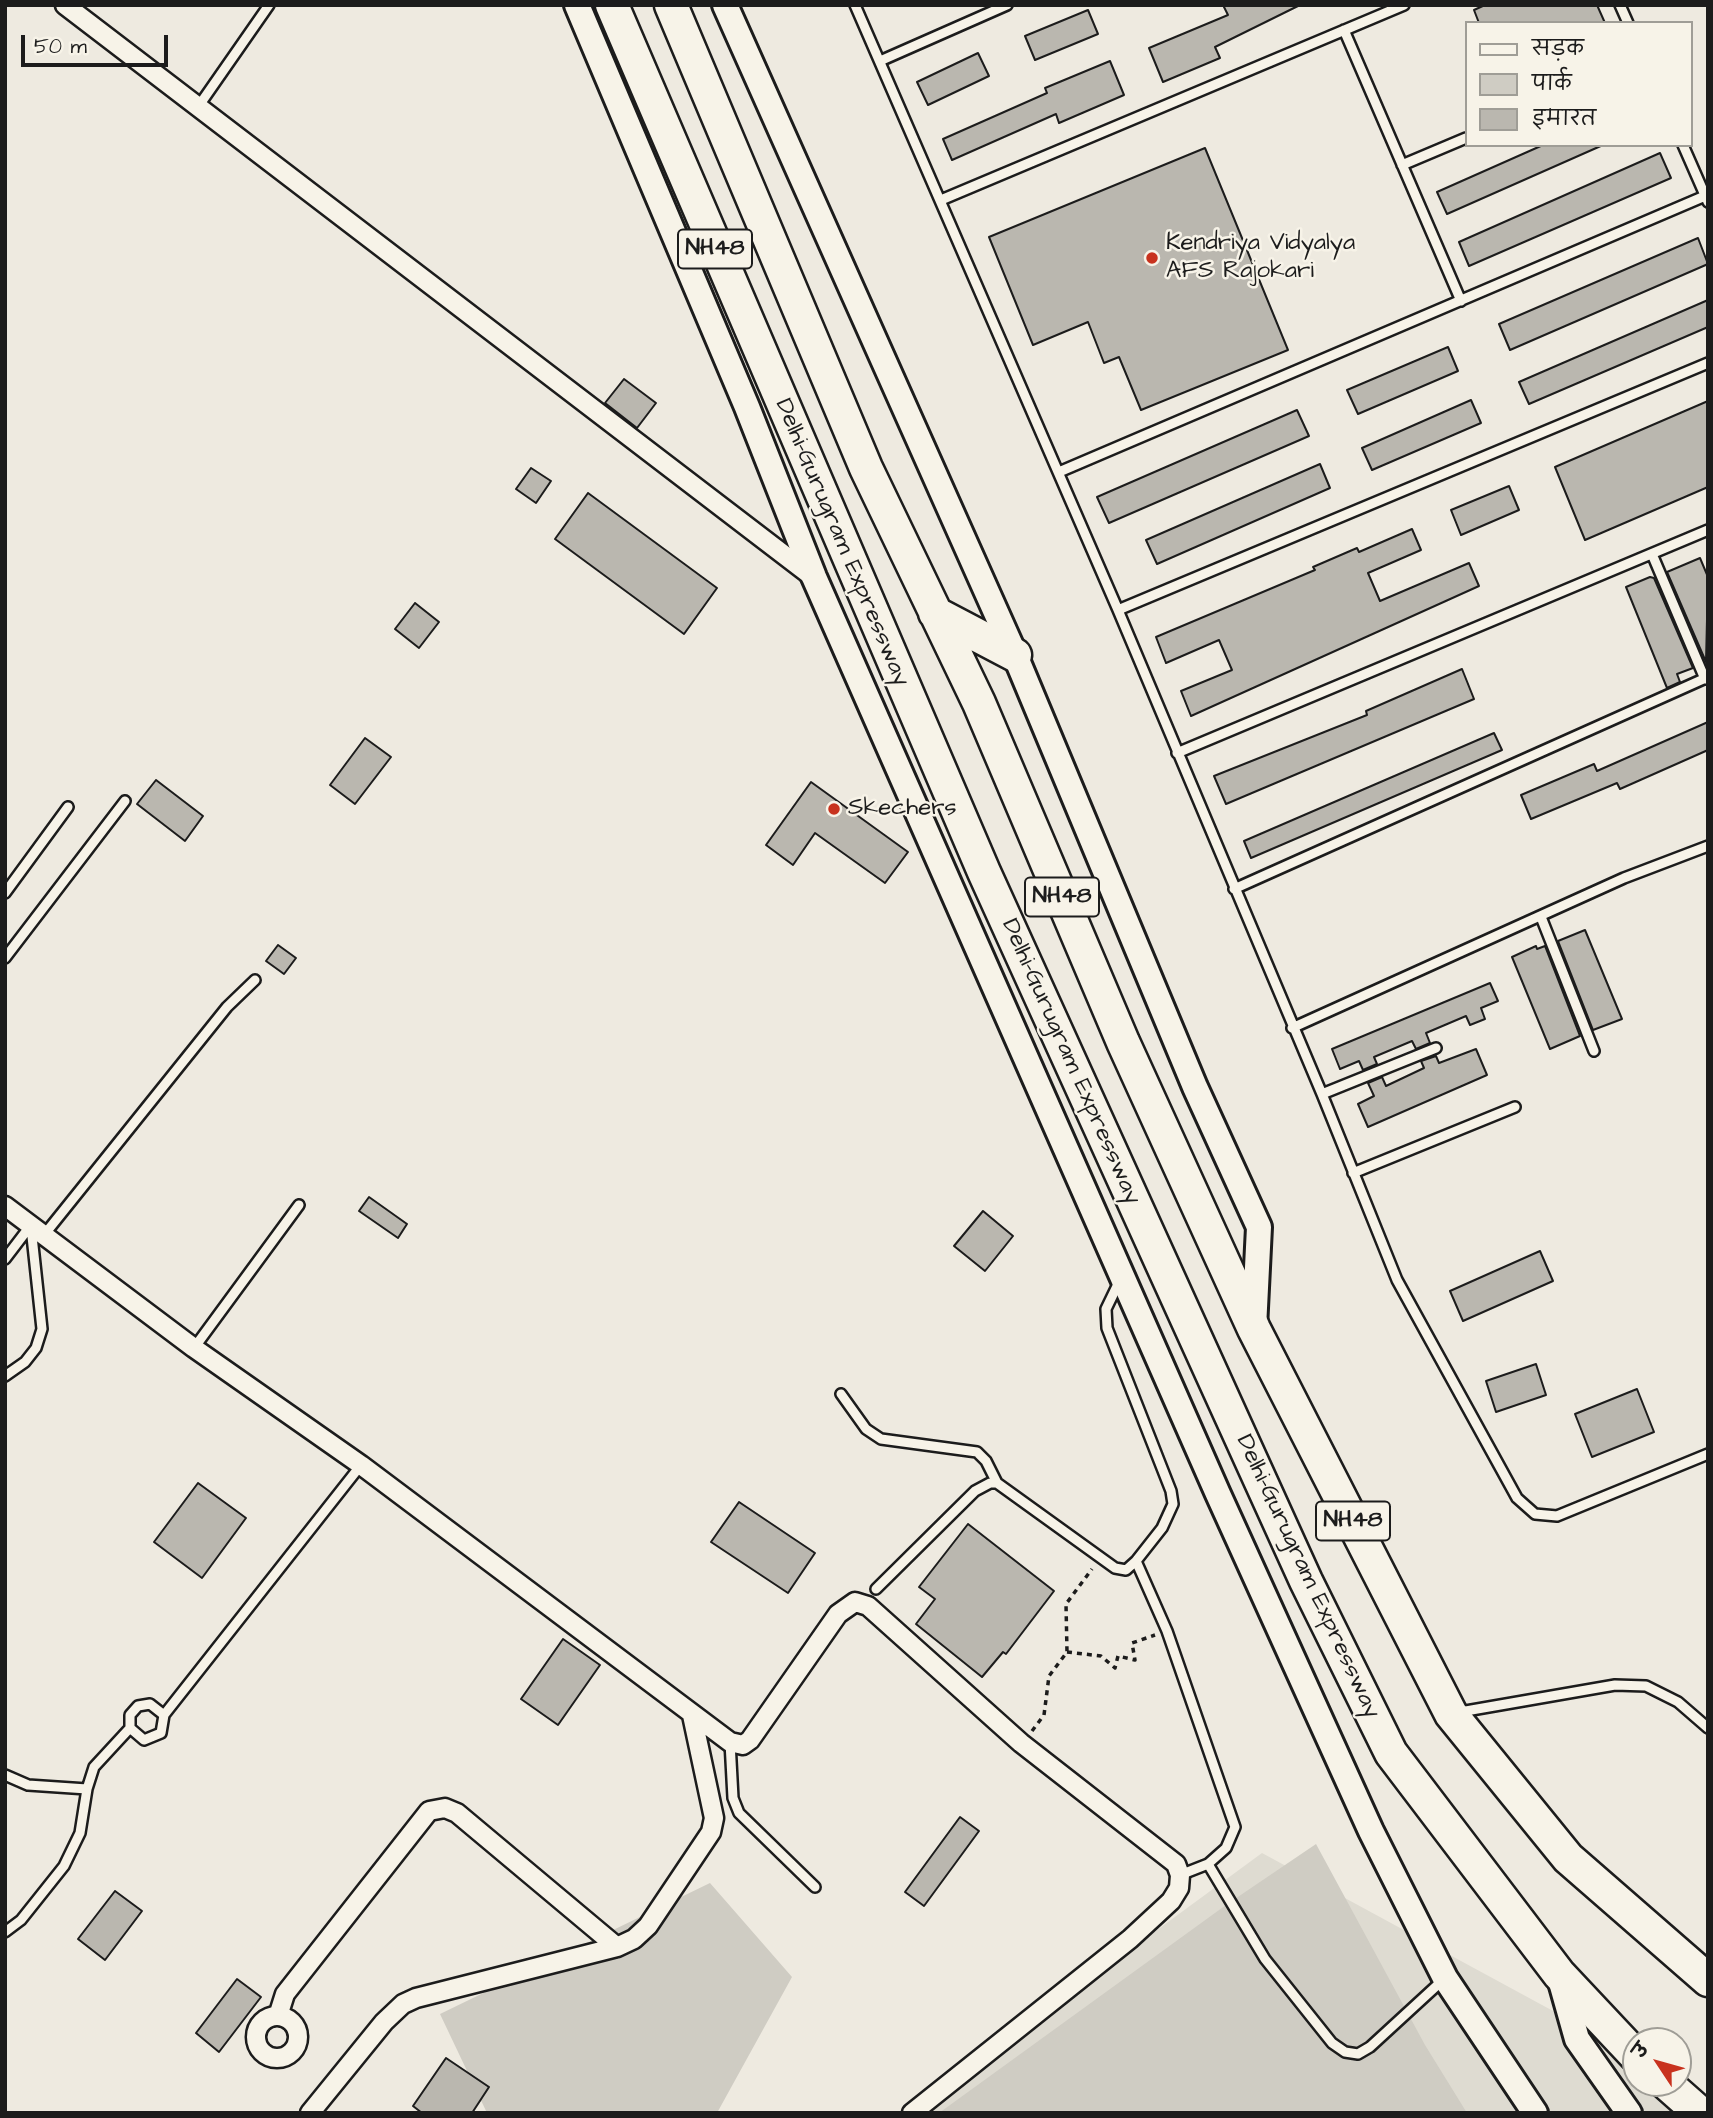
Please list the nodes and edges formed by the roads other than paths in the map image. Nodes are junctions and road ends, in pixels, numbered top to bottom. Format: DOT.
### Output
graph roads {
  1 [pos="65,5"];
  2 [pos="269,5"];
  3 [pos="577,5"];
  4 [pos="612,5"];
  5 [pos="671,5"];
  6 [pos="725,5"];
  7 [pos="855,5"];
  8 [pos="1007,5"];
  9 [pos="1404,5"];
  10 [pos="1620,5"];
  11 [pos="1627,21"];
  12 [pos="1344,30"];
  13 [pos="880,61"];
  14 [pos="198,107"];
  15 [pos="1464,139"];
  16 [pos="1684,147"];
  17 [pos="1402,165"];
  18 [pos="1707,199"];
  19 [pos="941,200"];
  20 [pos="1461,301"];
  21 [pos="1708,363"];
  22 [pos="1059,472"];
  23 [pos="1708,530"];
  24 [pos="1652,554"];
  25 [pos="814,577"];
  26 [pos="1118,610"];
  27 [pos="936,612"];
  28 [pos="1015,655"];
  29 [pos="1706,678"];
  30 [pos="1177,753"];
  31 [pos="125,802"];
  32 [pos="68,807"];
  33 [pos="1708,846"];
  34 [pos="1234,889"];
  35 [pos="5,893"];
  36 [pos="1541,917"];
  37 [pos="5,958"];
  38 [pos="255,981"];
  39 [pos="1292,1028"];
  40 [pos="1436,1048"];
  41 [pos="1594,1051"];
  42 [pos="1322,1094"];
  43 [pos="1515,1107"];
  44 [pos="1353,1173"];
  45 [pos="299,1205"];
  46 [pos="5,1206"];
  47 [pos="38,1230"];
  48 [pos="5,1259"];
  49 [pos="1121,1278"];
  50 [pos="1254,1329"];
  51 [pos="194,1348"];
  52 [pos="5,1376"];
  53 [pos="841,1394"];
  54 [pos="1708,1454"];
  55 [pos="360,1465"];
  56 [pos="997,1483"];
  57 [pos="1136,1561"];
  58 [pos="876,1589"];
  59 [pos="1451,1714"];
  60 [pos="164,1715"];
  61 [pos="692,1715"];
  62 [pos="130,1728"];
  63 [pos="1708,1728"];
  64 [pos="730,1742"];
  65 [pos="5,1775"];
  66 [pos="87,1789"];
  67 [pos="1208,1864"];
  68 [pos="1180,1875"];
  69 [pos="815,1887"];
  70 [pos="5,1932"];
  71 [pos="617,1947"];
  72 [pos="1559,1974"];
  73 [pos="1445,1978"];
  74 [pos="1708,1980"];
  75 [pos="278,2016"];
  76 [pos="1622,2041"];
  77 [pos="1682,2097"];
  78 [pos="310,2113"];
  79 [pos="912,2113"];
  80 [pos="1535,2113"];
  81 [pos="1629,2113"];
  82 [pos="1700,2113"];
  1 -- 14 [label="street"];
  2 -- 14 [label="lane"];
  3 -- 25 [label="main road"];
  4 -- 72 [label="highway, Delhi-Gurugram Expressway / NH48"];
  5 -- 27 [label="highway, NH48"];
  6 -- 28 [label="main road"];
  7 -- 13 [label="lane"];
  8 -- 13 [label="lane"];
  9 -- 12 [label="lane"];
  10 -- 11 [label="lane"];
  12 -- 17 [label="lane"];
  12 -- 19 [label="lane"];
  13 -- 19 [label="lane"];
  14 -- 25 [label="street"];
  15 -- 17 [label="lane"];
  16 -- 18 [label="lane"];
  17 -- 20 [label="lane"];
  18 -- 20 [label="lane"];
  19 -- 22 [label="lane"];
  20 -- 22 [label="lane"];
  21 -- 26 [label="lane"];
  22 -- 26 [label="lane"];
  23 -- 24 [label="lane"];
  24 -- 29 [label="lane"];
  24 -- 30 [label="lane"];
  25 -- 49 [label="main road"];
  26 -- 30 [label="lane"];
  27 -- 28 [label="highway"];
  27 -- 50 [label="highway, NH48"];
  28 -- 50 [label="main road"];
  29 -- 34 [label="lane"];
  30 -- 34 [label="lane"];
  31 -- 37 [label="lane"];
  32 -- 35 [label="lane"];
  33 -- 36 [label="lane"];
  34 -- 39 [label="lane"];
  36 -- 39 [label="lane"];
  36 -- 41 [label="lane"];
  38 -- 47 [label="lane"];
  39 -- 42 [label="lane"];
  40 -- 42 [label="lane"];
  42 -- 44 [label="lane"];
  43 -- 44 [label="lane"];
  44 -- 54 [label="lane"];
  45 -- 51 [label="lane"];
  46 -- 47 [label="street"];
  47 -- 48 [label="lane"];
  47 -- 51 [label="street"];
  47 -- 52 [label="lane"];
  49 -- 57 [label="lane"];
  49 -- 73 [label="main road"];
  50 -- 59 [label="highway, NH48"];
  51 -- 55 [label="street"];
  53 -- 56 [label="lane"];
  55 -- 60 [label="lane"];
  55 -- 61 [label="street"];
  56 -- 57 [label="lane"];
  56 -- 58 [label="lane"];
  57 -- 67 [label="lane"];
  59 -- 63 [label="lane"];
  59 -- 74 [label="highway, NH48"];
  60 -- 62 [label="lane"];
  60 -- 62 [label="lane"];
  61 -- 64 [label="street"];
  61 -- 71 [label="street"];
  62 -- 66 [label="lane"];
  64 -- 68 [label="street"];
  64 -- 69 [label="lane"];
  65 -- 66 [label="lane"];
  66 -- 70 [label="lane"];
  67 -- 68 [label="lane"];
  67 -- 73 [label="lane"];
  68 -- 79 [label="street"];
  71 -- 75 [label="street"];
  71 -- 78 [label="street"];
  72 -- 76 [label="highway, Delhi-Gurugram Expressway / NH48"];
  72 -- 81 [label="main road"];
  73 -- 80 [label="main road"];
  77 -- 82 [label="highway"];
}
